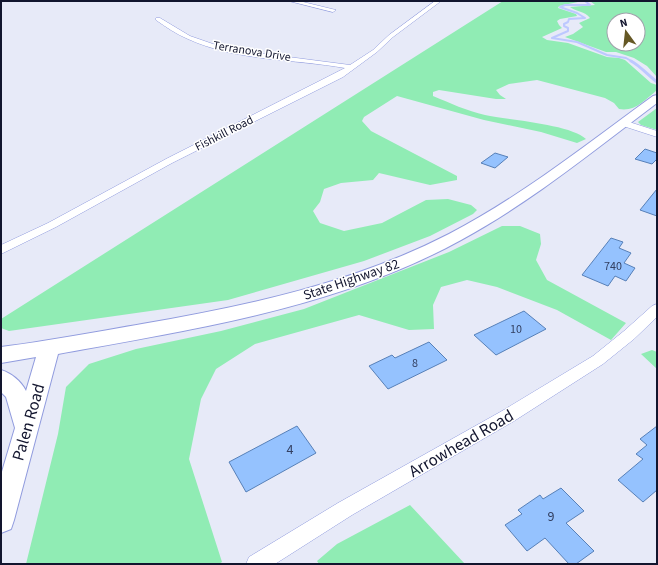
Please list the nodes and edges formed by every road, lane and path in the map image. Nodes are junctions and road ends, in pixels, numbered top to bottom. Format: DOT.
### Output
graph roads {
  1 [pos="292,1"];
  2 [pos="438,1"];
  3 [pos="333,10"];
  4 [pos="158,19"];
  5 [pos="351,67"];
  6 [pos="657,98"];
  7 [pos="622,123"];
  8 [pos="657,134"];
  9 [pos="1,250"];
  10 [pos="657,309"];
  11 [pos="49,348"];
  12 [pos="1,355"];
  13 [pos="1,378"];
  14 [pos="26,427"];
  15 [pos="1,520"];
  16 [pos="256,564"];
  1 -- 3 [label="street"];
  2 -- 5 [label="street, Fishkill Road"];
  4 -- 5 [label="street, Terranova Drive"];
  5 -- 9 [label="street, Fishkill Road"];
  6 -- 7 [label="main road, State Highway 82"];
  7 -- 8 [label="street"];
  7 -- 11 [label="main road, State Highway 82"];
  10 -- 16 [label="street, Arrowhead Road"];
  11 -- 12 [label="main road, State Highway 82"];
  11 -- 14 [label="main road, Palen Road"];
  13 -- 14 [label="main road"];
  14 -- 15 [label="main road, Palen Road"];
}
